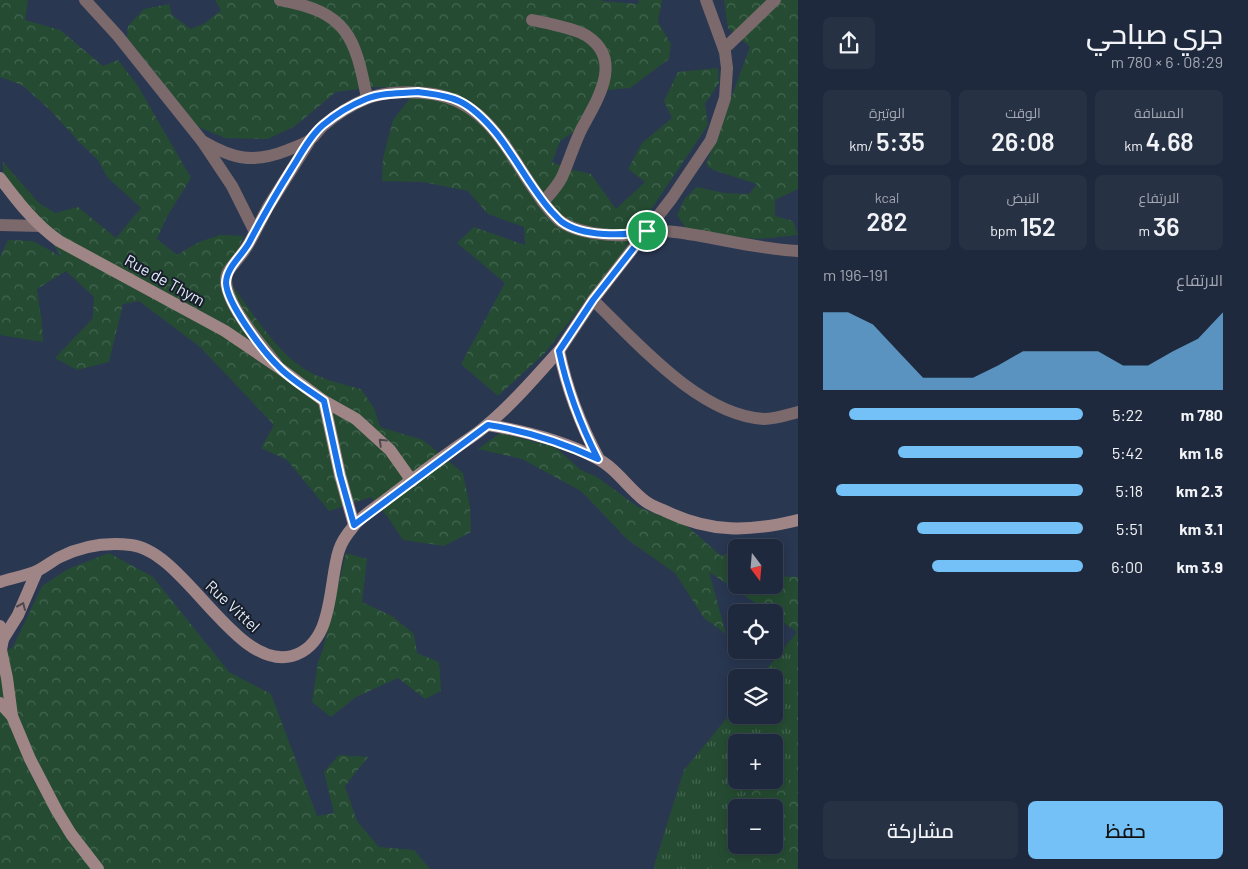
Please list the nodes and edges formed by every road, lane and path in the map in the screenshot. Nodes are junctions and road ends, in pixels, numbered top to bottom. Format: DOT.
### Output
graph roads {
  1 [pos="85,0"];
  2 [pos="280,0"];
  3 [pos="706,0"];
  4 [pos="775,0"];
  5 [pos="532,20"];
  6 [pos="724,50"];
  7 [pos="367,98"];
  8 [pos="311,139"];
  9 [pos="202,141"];
  10 [pos="0,178"];
  11 [pos="543,202"];
  12 [pos="0,225"];
  13 [pos="40,226"];
  14 [pos="647,231"];
  15 [pos="255,232"];
  16 [pos="798,251"];
  17 [pos="593,300"];
  18 [pos="559,351"];
  19 [pos="278,367"];
  20 [pos="324,401"];
  21 [pos="798,412"];
  22 [pos="488,425"];
  23 [pos="598,459"];
  24 [pos="412,481"];
  25 [pos="798,520"];
  26 [pos="354,525"];
  27 [pos="37,571"];
  28 [pos="0,582"];
  29 [pos="0,626"];
  30 [pos="1,647"];
  31 [pos="0,703"];
  32 [pos="12,716"];
  33 [pos="98,869"];
  1 -- 9 [label="street"];
  2 -- 7 [label="street"];
  3 -- 6 [label="street"];
  4 -- 6 [label="street"];
  5 -- 11 [label="street"];
  6 -- 14 [label="street"];
  7 -- 8 [label="street"];
  7 -- 11 [label="street"];
  8 -- 9 [label="street"];
  8 -- 15 [label="street"];
  9 -- 15 [label="street"];
  10 -- 13 [label="street, Rue de Thym"];
  11 -- 14 [label="street"];
  12 -- 13 [label="street"];
  13 -- 19 [label="street, Rue de Thym"];
  14 -- 16 [label="street"];
  14 -- 17 [label="street"];
  15 -- 19 [label="street"];
  17 -- 18 [label="street"];
  17 -- 21 [label="street"];
  18 -- 22 [label="street, Rue Vittel"];
  18 -- 23 [label="street"];
  19 -- 20 [label="street, Rue de Thym"];
  24 -- 20 [label="street, Rue de Thym, one-way"];
  20 -- 26 [label="street"];
  22 -- 23 [label="street"];
  22 -- 24 [label="street, Rue Vittel"];
  23 -- 25 [label="street"];
  24 -- 26 [label="street, Rue Vittel"];
  26 -- 27 [label="street, Rue Vittel"];
  27 -- 28 [label="street, Rue Vittel"];
  30 -- 27 [label="street, one-way"];
  29 -- 30 [label="street"];
  30 -- 32 [label="street"];
  31 -- 32 [label="street"];
  32 -- 33 [label="street"];
}
